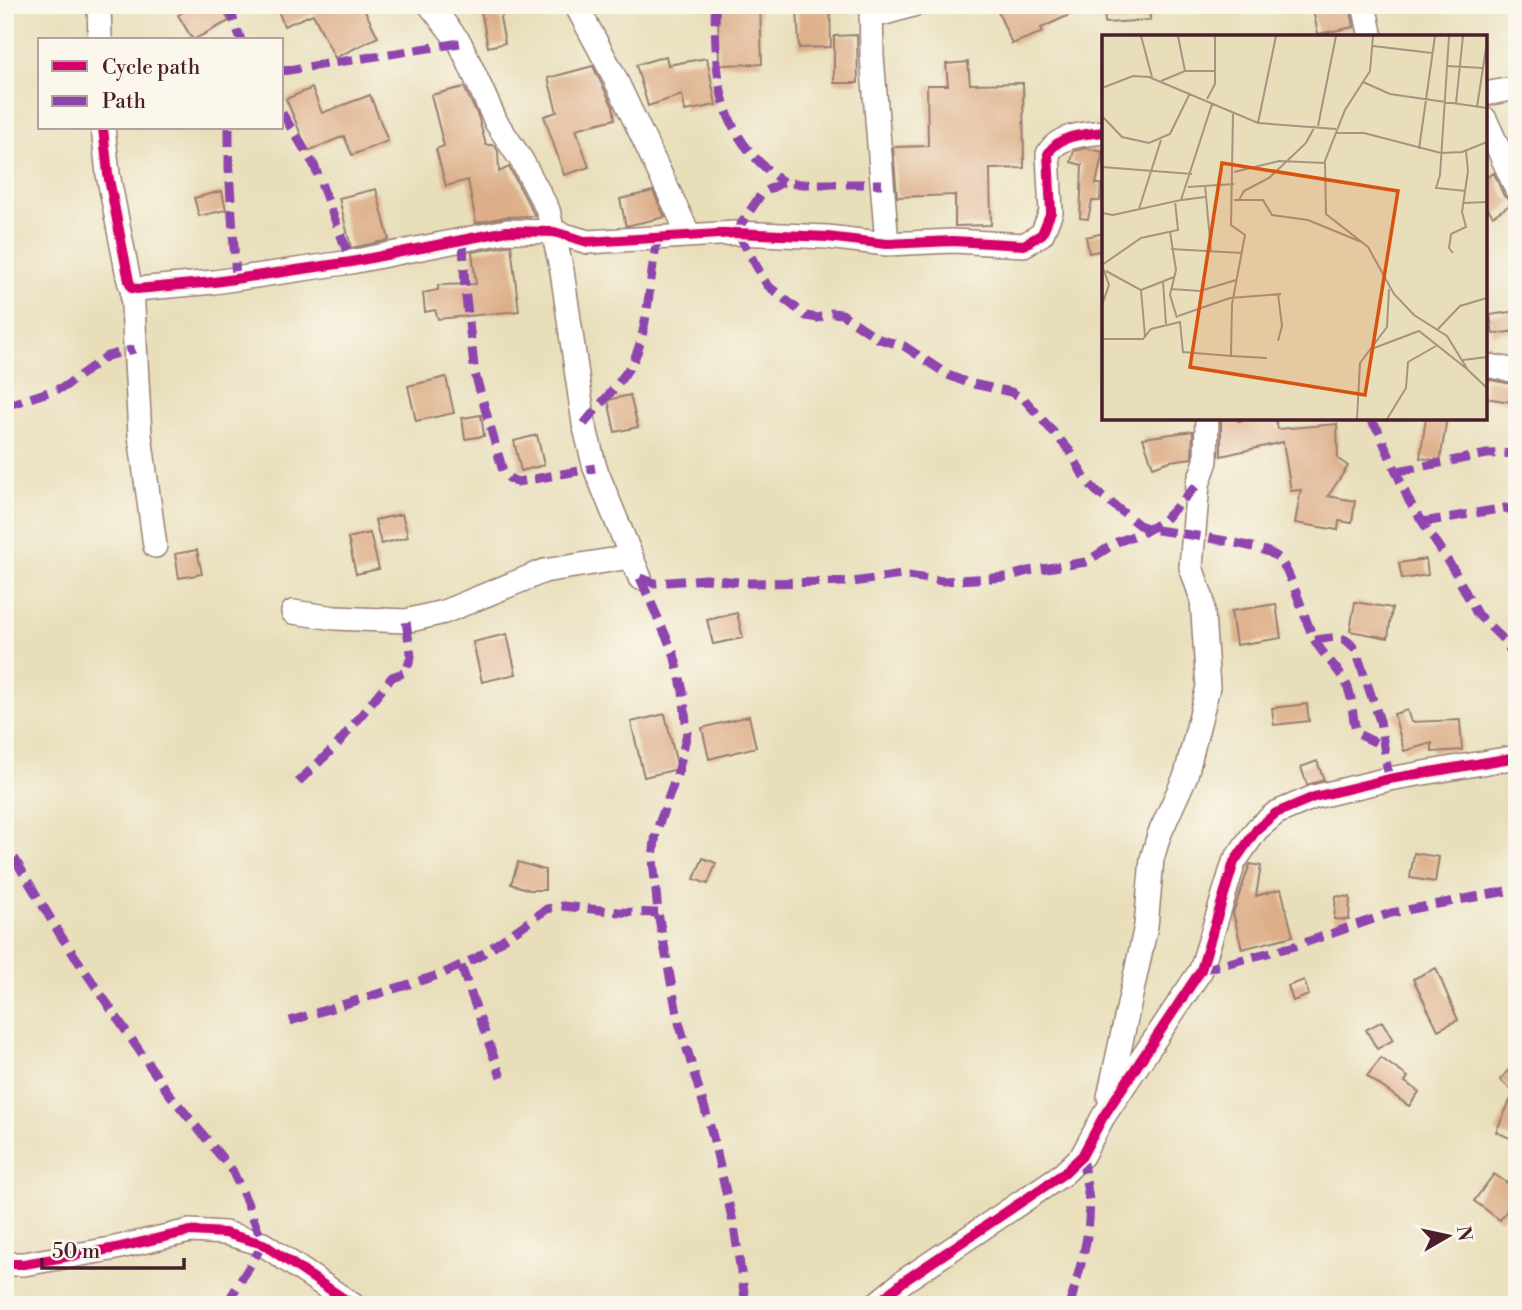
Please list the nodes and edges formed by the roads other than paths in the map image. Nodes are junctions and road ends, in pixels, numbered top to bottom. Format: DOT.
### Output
graph roads {
  1 [pos="99,5"];
  2 [pos="430,5"];
  3 [pos="576,5"];
  4 [pos="913,5"];
  5 [pos="1364,5"];
  6 [pos="871,11"];
  7 [pos="1371,35"];
  8 [pos="100,38"];
  9 [pos="1517,88"];
  10 [pos="1487,94"];
  11 [pos="1487,124"];
  12 [pos="103,130"];
  13 [pos="1102,132"];
  14 [pos="1517,191"];
  15 [pos="554,232"];
  16 [pos="689,235"];
  17 [pos="887,244"];
  18 [pos="132,288"];
  19 [pos="1487,365"];
  20 [pos="1517,371"];
  21 [pos="1207,420"];
  22 [pos="155,546"];
  23 [pos="630,557"];
  24 [pos="640,578"];
  25 [pos="293,612"];
  26 [pos="1517,757"];
  27 [pos="1103,1117"];
  28 [pos="5,1264"];
  29 [pos="335,1297"];
  30 [pos="353,1305"];
  31 [pos="875,1305"];
  1 -- 8 [label="street"];
  2 -- 15 [label="street"];
  3 -- 16 [label="street"];
  4 -- 6 [label="street"];
  5 -- 7 [label="street"];
  6 -- 17 [label="street"];
  9 -- 10 [label="street"];
  11 -- 14 [label="street"];
  12 -- 18 [label="street"];
  13 -- 17 [label="street"];
  15 -- 16 [label="street"];
  15 -- 18 [label="street"];
  15 -- 23 [label="street"];
  16 -- 17 [label="street"];
  18 -- 22 [label="street"];
  19 -- 20 [label="street"];
  21 -- 27 [label="street"];
  23 -- 24 [label="street"];
  23 -- 25 [label="street"];
  26 -- 27 [label="street"];
  27 -- 31 [label="street"];
  28 -- 29 [label="street"];
  29 -- 30 [label="street"];
}
